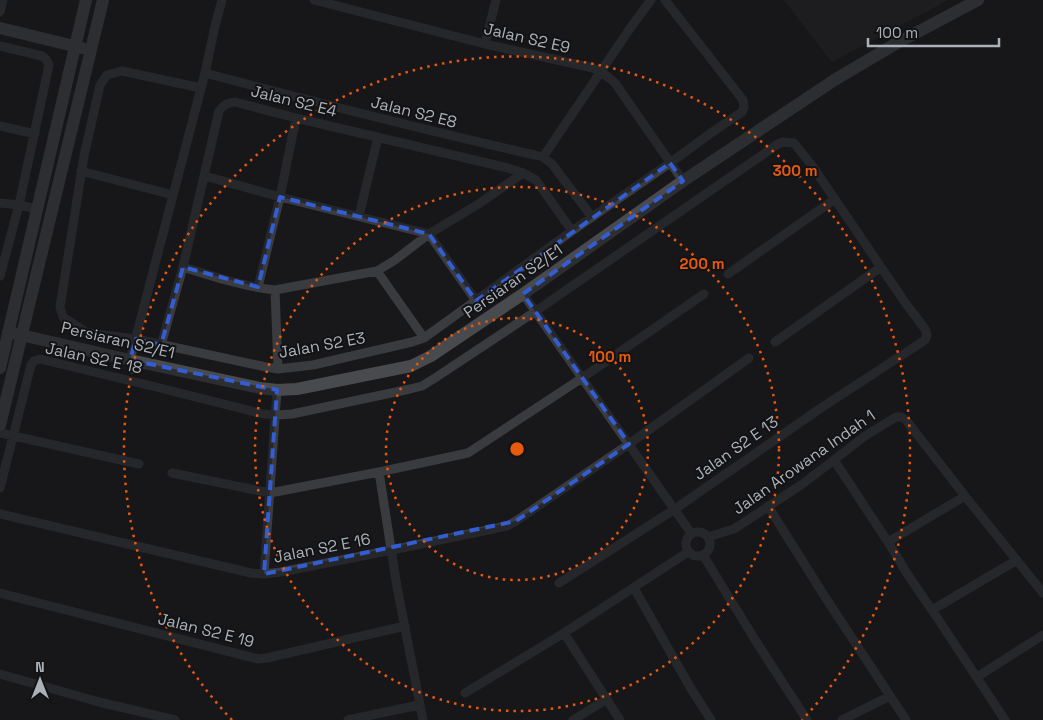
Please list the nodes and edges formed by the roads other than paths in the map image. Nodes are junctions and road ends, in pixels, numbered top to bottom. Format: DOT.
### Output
graph roads {
  1 [pos="3,0"];
  2 [pos="86,0"];
  3 [pos="103,0"];
  4 [pos="222,0"];
  5 [pos="314,0"];
  6 [pos="496,0"];
  7 [pos="651,0"];
  8 [pos="665,0"];
  9 [pos="978,0"];
  10 [pos="0,12"];
  11 [pos="0,28"];
  12 [pos="486,44"];
  13 [pos="0,46"];
  14 [pos="75,47"];
  15 [pos="91,50"];
  16 [pos="601,72"];
  17 [pos="205,73"];
  18 [pos="201,88"];
  19 [pos="296,118"];
  20 [pos="0,126"];
  21 [pos="35,134"];
  22 [pos="378,137"];
  23 [pos="66,152"];
  24 [pos="84,156"];
  25 [pos="543,157"];
  26 [pos="670,163"];
  27 [pos="81,171"];
  28 [pos="523,173"];
  29 [pos="205,176"];
  30 [pos="683,181"];
  31 [pos="173,195"];
  32 [pos="280,197"];
  33 [pos="835,199"];
  34 [pos="0,203"];
  35 [pos="20,205"];
  36 [pos="37,209"];
  37 [pos="359,216"];
  38 [pos="592,216"];
  39 [pos="572,231"];
  40 [pos="429,234"];
  41 [pos="183,267"];
  42 [pos="881,267"];
  43 [pos="377,270"];
  44 [pos="728,274"];
  45 [pos="0,276"];
  46 [pos="258,287"];
  47 [pos="275,290"];
  48 [pos="523,294"];
  49 [pos="704,294"];
  50 [pos="476,301"];
  51 [pos="536,311"];
  52 [pos="8,332"];
  53 [pos="22,334"];
  54 [pos="424,338"];
  55 [pos="136,339"];
  56 [pos="775,342"];
  57 [pos="161,345"];
  58 [pos="749,358"];
  59 [pos="130,360"];
  60 [pos="0,368"];
  61 [pos="278,369"];
  62 [pos="582,378"];
  63 [pos="278,390"];
  64 [pos="276,415"];
  65 [pos="0,424"];
  66 [pos="0,433"];
  67 [pos="13,436"];
  68 [pos="629,444"];
  69 [pos="834,460"];
  70 [pos="139,464"];
  71 [pos="379,472"];
  72 [pos="172,473"];
  73 [pos="0,488"];
  74 [pos="270,494"];
  75 [pos="965,496"];
  76 [pos="768,506"];
  77 [pos="675,509"];
  78 [pos="0,514"];
  79 [pos="692,533"];
  80 [pos="708,537"];
  81 [pos="888,542"];
  82 [pos="392,550"];
  83 [pos="688,552"];
  84 [pos="703,555"];
  85 [pos="1017,560"];
  86 [pos="264,574"];
  87 [pos="559,583"];
  88 [pos="634,588"];
  89 [pos="0,593"];
  90 [pos="1043,593"];
  91 [pos="932,610"];
  92 [pos="405,626"];
  93 [pos="564,633"];
  94 [pos="1043,636"];
  95 [pos="0,674"];
  96 [pos="977,678"];
  97 [pos="465,693"];
  98 [pos="890,696"];
  99 [pos="607,699"];
  100 [pos="420,705"];
  101 [pos="176,720"];
  102 [pos="348,720"];
  103 [pos="423,720"];
  104 [pos="573,720"];
  105 [pos="620,720"];
  106 [pos="711,720"];
  107 [pos="807,720"];
  108 [pos="842,720"];
  109 [pos="906,720"];
  110 [pos="1005,720"];
  1 -- 10 [label="street"];
  2 -- 14 [label="street"];
  3 -- 15 [label="street"];
  4 -- 17 [label="street"];
  5 -- 12 [label="street, Jalan S2 E9"];
  6 -- 12 [label="street"];
  7 -- 16 [label="street"];
  8 -- 26 [label="street, Jalan S2 E3"];
  9 -- 30 [label="street, Persiaran S2/E1"];
  11 -- 14 [label="street"];
  12 -- 16 [label="street, Jalan S2 E9"];
  13 -- 21 [label="street"];
  14 -- 15 [label="street"];
  14 -- 36 [label="street"];
  15 -- 23 [label="street"];
  16 -- 25 [label="street"];
  16 -- 26 [label="street, Jalan S2 E9"];
  17 -- 18 [label="street"];
  17 -- 25 [label="street, Jalan S2 E8"];
  18 -- 24 [label="street, Jalan S2 E3"];
  18 -- 31 [label="street"];
  19 -- 22 [label="street, Jalan S2 E4"];
  19 -- 29 [label="street, Jalan S2 E4"];
  19 -- 32 [label="street"];
  20 -- 21 [label="street"];
  21 -- 35 [label="street"];
  22 -- 28 [label="street, Jalan S2 E4"];
  22 -- 37 [label="street"];
  23 -- 24 [label="street"];
  23 -- 53 [label="street"];
  24 -- 27 [label="street, Jalan S2 E3"];
  25 -- 38 [label="street"];
  26 -- 30 [label="street, Jalan S2 E9"];
  26 -- 38 [label="street, Jalan S2 E3"];
  27 -- 31 [label="street"];
  27 -- 55 [label="street, Jalan S2 E3"];
  28 -- 39 [label="street, Jalan S2 E4"];
  28 -- 40 [label="street"];
  29 -- 32 [label="street"];
  29 -- 41 [label="street, Jalan S2 E4"];
  30 -- 48 [label="street, Persiaran S2/E1"];
  31 -- 55 [label="street"];
  32 -- 37 [label="street"];
  32 -- 46 [label="street"];
  33 -- 42 [label="street"];
  33 -- 44 [label="street"];
  33 -- 51 [label="street, Jalan S2 E 18"];
  34 -- 35 [label="street"];
  35 -- 36 [label="street"];
  35 -- 45 [label="street"];
  36 -- 52 [label="street"];
  37 -- 40 [label="street"];
  38 -- 39 [label="street, Jalan S2 E3"];
  39 -- 50 [label="street, Jalan S2 E3"];
  40 -- 43 [label="street"];
  40 -- 50 [label="street"];
  41 -- 46 [label="street"];
  41 -- 57 [label="street, Jalan S2 E4"];
  42 -- 56 [label="street"];
  42 -- 77 [label="street, Jalan S2 E 13"];
  43 -- 47 [label="street"];
  43 -- 54 [label="street"];
  46 -- 47 [label="street"];
  47 -- 61 [label="street"];
  48 -- 51 [label="street"];
  48 -- 63 [label="street, Persiaran S2/E1"];
  49 -- 62 [label="street"];
  50 -- 54 [label="street, Jalan S2 E3"];
  51 -- 62 [label="street"];
  51 -- 64 [label="street, Jalan S2 E 18"];
  52 -- 53 [label="street, Persiaran S2/E1"];
  52 -- 60 [label="street"];
  53 -- 59 [label="street, Persiaran S2/E1"];
  53 -- 65 [label="street"];
  54 -- 61 [label="street, Jalan S2 E3"];
  55 -- 57 [label="street, Jalan S2 E3"];
  55 -- 59 [label="street"];
  57 -- 61 [label="street, Jalan S2 E3"];
  58 -- 68 [label="street, Jalan S2 E 16"];
  59 -- 63 [label="street, Persiaran S2/E1"];
  62 -- 68 [label="street"];
  62 -- 71 [label="street"];
  63 -- 64 [label="street"];
  64 -- 67 [label="street, Jalan S2 E 18"];
  64 -- 74 [label="street"];
  66 -- 67 [label="street"];
  67 -- 70 [label="street"];
  67 -- 73 [label="street, Jalan S2 E 18"];
  68 -- 77 [label="street"];
  68 -- 82 [label="street, Jalan S2 E 16"];
  69 -- 75 [label="street, Jalan Arowana Indah 1"];
  69 -- 76 [label="street, Jalan Arowana Indah 1"];
  69 -- 81 [label="street"];
  71 -- 74 [label="street"];
  71 -- 82 [label="street"];
  72 -- 74 [label="street"];
  74 -- 86 [label="street"];
  75 -- 81 [label="street"];
  75 -- 85 [label="street, Jalan Arowana Indah 1"];
  76 -- 80 [label="street, Jalan Arowana Indah 1"];
  76 -- 98 [label="street"];
  77 -- 79 [label="street"];
  77 -- 87 [label="street, Jalan S2 E 13"];
  78 -- 86 [label="street, Jalan S2 E 16"];
  79 -- 80 [label="street"];
  79 -- 83 [label="street"];
  80 -- 84 [label="street"];
  81 -- 91 [label="street"];
  82 -- 86 [label="street, Jalan S2 E 16"];
  82 -- 92 [label="street"];
  83 -- 84 [label="street"];
  83 -- 88 [label="street"];
  84 -- 107 [label="street"];
  85 -- 90 [label="street, Jalan Arowana Indah 1"];
  85 -- 91 [label="street"];
  88 -- 93 [label="street"];
  88 -- 106 [label="street"];
  89 -- 92 [label="street, Jalan S2 E 19"];
  91 -- 96 [label="street"];
  92 -- 100 [label="street"];
  93 -- 97 [label="street"];
  93 -- 99 [label="street"];
  94 -- 96 [label="street"];
  95 -- 101 [label="street"];
  96 -- 110 [label="street"];
  98 -- 108 [label="street"];
  98 -- 109 [label="street"];
  99 -- 104 [label="street"];
  99 -- 105 [label="street"];
  100 -- 102 [label="street"];
  100 -- 103 [label="street"];
}
